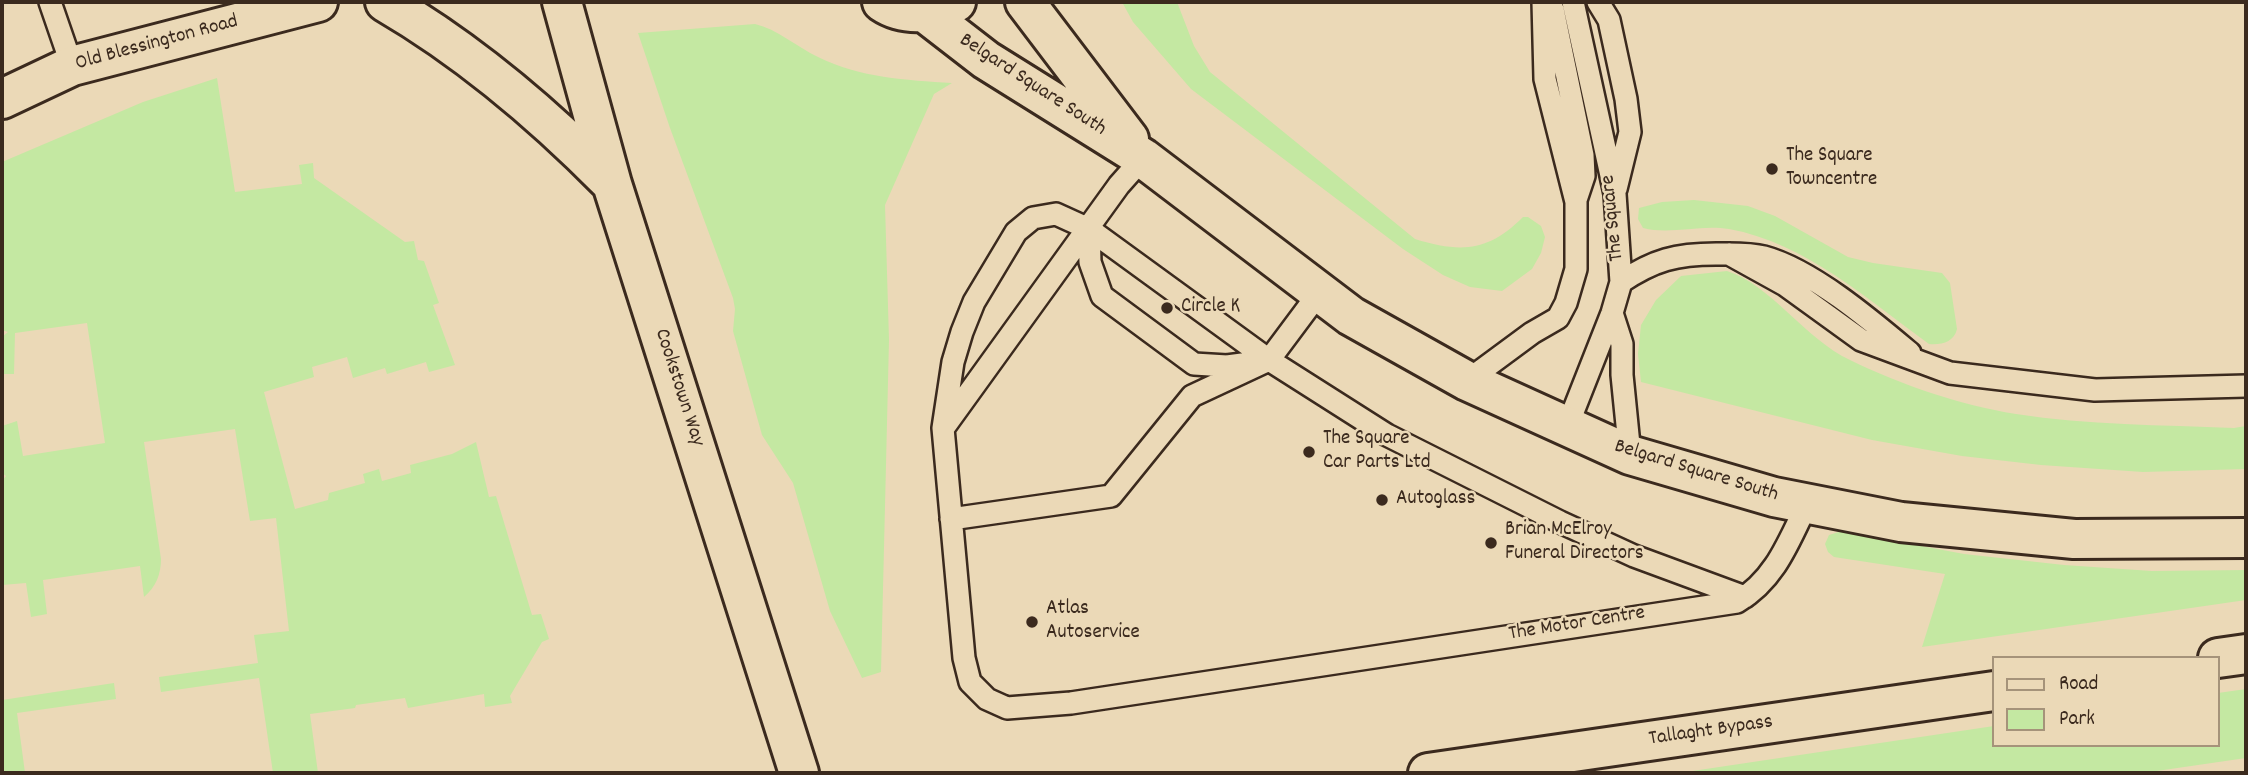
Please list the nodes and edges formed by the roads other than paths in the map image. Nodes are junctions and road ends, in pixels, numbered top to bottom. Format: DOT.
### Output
graph roads {
  1 [pos="50,2"];
  2 [pos="318,2"];
  3 [pos="385,2"];
  4 [pos="562,2"];
  5 [pos="882,2"];
  6 [pos="1025,2"];
  7 [pos="1543,2"];
  8 [pos="1551,2"];
  9 [pos="1573,2"];
  10 [pos="1598,2"];
  11 [pos="940,7"];
  12 [pos="72,66"];
  13 [pos="2,99"];
  14 [pos="1143,158"];
  15 [pos="612,184"];
  16 [pos="1615,194"];
  17 [pos="1576,201"];
  18 [pos="1089,229"];
  19 [pos="1621,282"];
  20 [pos="1318,293"];
  21 [pos="1612,313"];
  22 [pos="1269,360"];
  23 [pos="1467,381"];
  24 [pos="2246,386"];
  25 [pos="1567,427"];
  26 [pos="943,428"];
  27 [pos="1630,455"];
  28 [pos="1807,504"];
  29 [pos="951,519"];
  30 [pos="2246,538"];
  31 [pos="1745,597"];
  32 [pos="2246,654"];
  33 [pos="2220,658"];
  34 [pos="1993,691"];
  35 [pos="799,773"];
  36 [pos="1428,773"];
  1 -- 12 [label="lane"];
  2 -- 12 [label="street, Old Blessington Road"];
  3 -- 15 [label="street"];
  4 -- 15 [label="street, Cookstown Way"];
  5 -- 11 [label="street"];
  6 -- 14 [label="street, Belgard Square South"];
  7 -- 17 [label="lane, The Square"];
  8 -- 17 [label="lane"];
  9 -- 16 [label="lane, The Square"];
  10 -- 16 [label="lane"];
  11 -- 14 [label="street, Belgard Square South"];
  12 -- 13 [label="street, Old Blessington Road"];
  14 -- 18 [label="lane"];
  14 -- 20 [label="street, Belgard Square South"];
  15 -- 35 [label="street, Cookstown Way"];
  16 -- 19 [label="lane, The Square"];
  17 -- 23 [label="lane, The Square"];
  18 -- 22 [label="lane, The Motor Centre"];
  18 -- 22 [label="lane"];
  18 -- 26 [label="lane"];
  18 -- 26 [label="lane, The Motor Centre"];
  19 -- 21 [label="lane, The Square"];
  19 -- 24 [label="lane"];
  20 -- 22 [label="lane"];
  20 -- 23 [label="street, Belgard Square South"];
  21 -- 25 [label="lane, The Square"];
  21 -- 27 [label="lane"];
  22 -- 29 [label="lane"];
  22 -- 31 [label="lane"];
  23 -- 25 [label="street, Belgard Square South"];
  25 -- 27 [label="street, Belgard Square South"];
  26 -- 29 [label="lane, The Motor Centre"];
  27 -- 28 [label="street, Belgard Square South"];
  28 -- 30 [label="street, Belgard Square South"];
  28 -- 31 [label="lane"];
  29 -- 31 [label="lane, The Motor Centre"];
  32 -- 33 [label="street"];
  34 -- 36 [label="street, Tallaght Bypass"];
}
